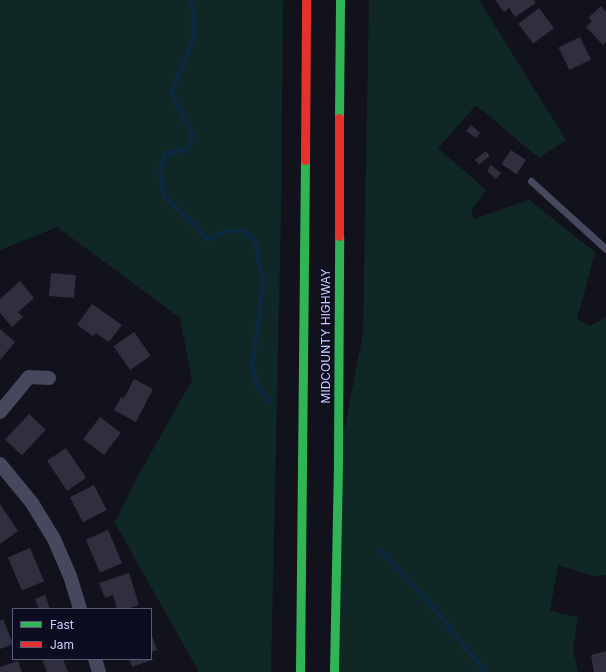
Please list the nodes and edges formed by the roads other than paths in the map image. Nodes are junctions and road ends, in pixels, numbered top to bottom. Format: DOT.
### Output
graph roads {
  1 [pos="306,0"];
  2 [pos="340,0"];
  3 [pos="531,181"];
  4 [pos="606,249"];
  5 [pos="49,378"];
  6 [pos="0,412"];
  7 [pos="0,464"];
  8 [pos="80,608"];
  9 [pos="95,660"];
  10 [pos="99,672"];
  11 [pos="300,672"];
  12 [pos="334,672"];
  1 -- 11 [label="main road, MIDCOUNTY HIGHWAY"];
  2 -- 12 [label="main road, MIDCOUNTY HIGHWAY"];
  3 -- 4 [label="lane"];
  5 -- 6 [label="street"];
  7 -- 8 [label="street"];
  9 -- 10 [label="street"];
}
